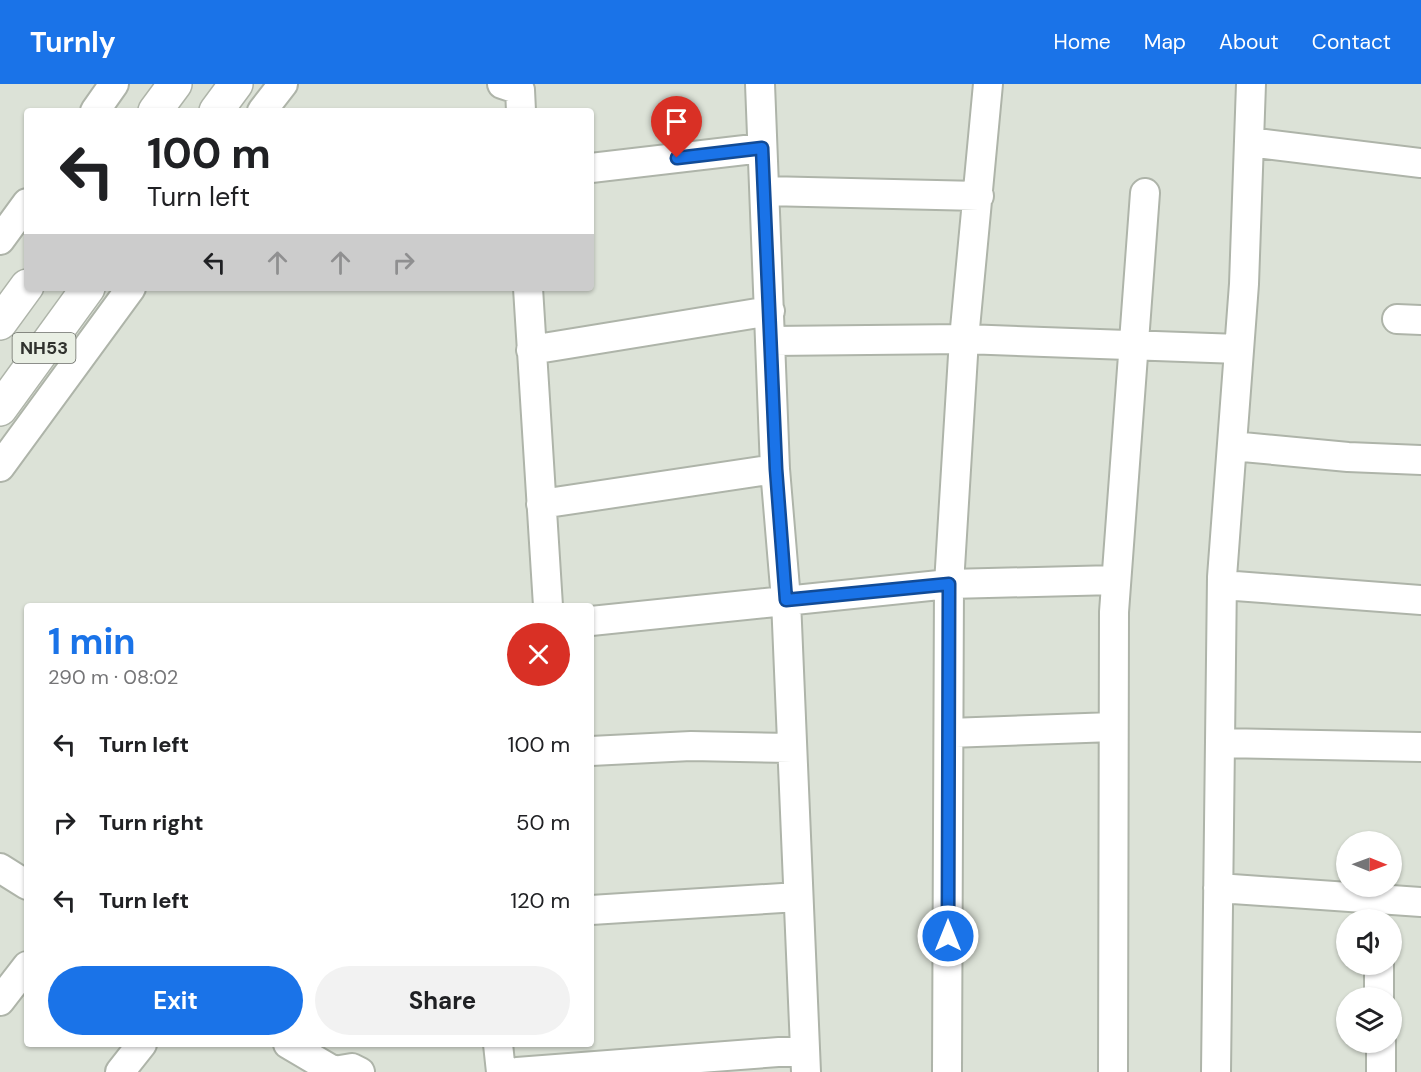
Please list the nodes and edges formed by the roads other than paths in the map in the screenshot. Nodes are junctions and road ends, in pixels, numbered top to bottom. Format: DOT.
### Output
graph roads {
  1 [pos="114,84"];
  2 [pos="175,84"];
  3 [pos="236,84"];
  4 [pos="282,84"];
  5 [pos="502,84"];
  6 [pos="760,84"];
  7 [pos="988,84"];
  8 [pos="1251,84"];
  9 [pos="97,108"];
  10 [pos="157,108"];
  11 [pos="218,108"];
  12 [pos="264,108"];
  13 [pos="521,108"];
  14 [pos="1249,142"];
  15 [pos="762,148"];
  16 [pos="1421,163"];
  17 [pos="594,168"];
  18 [pos="765,191"];
  19 [pos="1145,193"];
  20 [pos="979,196"];
  21 [pos="24,207"];
  22 [pos="0,240"];
  23 [pos="24,290"];
  24 [pos="86,291"];
  25 [pos="129,291"];
  26 [pos="528,291"];
  27 [pos="770,311"];
  28 [pos="0,323"];
  29 [pos="964,339"];
  30 [pos="772,341"];
  31 [pos="1134,345"];
  32 [pos="531,350"];
  33 [pos="1239,350"];
  34 [pos="0,409"];
  35 [pos="1232,447"];
  36 [pos="1421,460"];
  37 [pos="0,467"];
  38 [pos="776,469"];
  39 [pos="541,504"];
  40 [pos="1116,580"];
  41 [pos="949,584"];
  42 [pos="1222,585"];
  43 [pos="786,600"];
  44 [pos="1421,600"];
  45 [pos="548,603"];
  46 [pos="594,621"];
  47 [pos="1113,726"];
  48 [pos="949,733"];
  49 [pos="1220,743"];
  50 [pos="1421,747"];
  51 [pos="792,748"];
  52 [pos="594,751"];
  53 [pos="0,868"];
  54 [pos="24,883"];
  55 [pos="1218,888"];
  56 [pos="798,897"];
  57 [pos="1421,902"];
  58 [pos="1377,909"];
  59 [pos="594,910"];
  60 [pos="24,970"];
  61 [pos="0,1001"];
  62 [pos="140,1047"];
  63 [pos="292,1047"];
  64 [pos="498,1047"];
  65 [pos="1381,1053"];
  66 [pos="806,1061"];
  67 [pos="322,1069"];
  68 [pos="120,1072"];
  69 [pos="360,1072"];
  70 [pos="501,1072"];
  71 [pos="517,1072"];
  72 [pos="947,1072"];
  73 [pos="1113,1072"];
  74 [pos="1216,1072"];
  75 [pos="1381,1072"];
  1 -- 9 [label="street"];
  2 -- 10 [label="highway"];
  3 -- 11 [label="highway"];
  4 -- 12 [label="street"];
  5 -- 13 [label="street"];
  6 -- 15 [label="street"];
  7 -- 20 [label="street"];
  8 -- 14 [label="street"];
  14 -- 16 [label="street"];
  14 -- 33 [label="street"];
  15 -- 17 [label="street"];
  15 -- 18 [label="street"];
  18 -- 20 [label="street"];
  18 -- 27 [label="street"];
  19 -- 31 [label="street"];
  20 -- 29 [label="street"];
  21 -- 22 [label="street"];
  23 -- 28 [label="highway, NH53"];
  24 -- 34 [label="highway, NH53"];
  25 -- 37 [label="street"];
  26 -- 32 [label="street"];
  27 -- 30 [label="street"];
  27 -- 32 [label="street"];
  29 -- 30 [label="street"];
  29 -- 31 [label="street"];
  29 -- 41 [label="street"];
  30 -- 38 [label="street"];
  31 -- 33 [label="street"];
  31 -- 40 [label="street"];
  32 -- 39 [label="street"];
  33 -- 35 [label="street"];
  35 -- 36 [label="street"];
  35 -- 42 [label="street"];
  38 -- 39 [label="street"];
  38 -- 43 [label="street"];
  39 -- 45 [label="street"];
  40 -- 41 [label="street"];
  40 -- 47 [label="street"];
  41 -- 43 [label="street"];
  41 -- 48 [label="street"];
  42 -- 44 [label="street"];
  42 -- 49 [label="street"];
  43 -- 46 [label="street"];
  43 -- 51 [label="street"];
  47 -- 48 [label="street"];
  47 -- 73 [label="street"];
  48 -- 72 [label="street"];
  49 -- 50 [label="street"];
  49 -- 55 [label="street"];
  51 -- 52 [label="street"];
  51 -- 56 [label="street"];
  53 -- 54 [label="street"];
  55 -- 58 [label="street"];
  55 -- 74 [label="street"];
  56 -- 59 [label="street"];
  56 -- 66 [label="street"];
  57 -- 58 [label="street"];
  60 -- 61 [label="street"];
  62 -- 68 [label="street"];
  63 -- 67 [label="street"];
  64 -- 70 [label="street"];
  65 -- 75 [label="street"];
  66 -- 71 [label="street"];
  67 -- 69 [label="street"];
}
